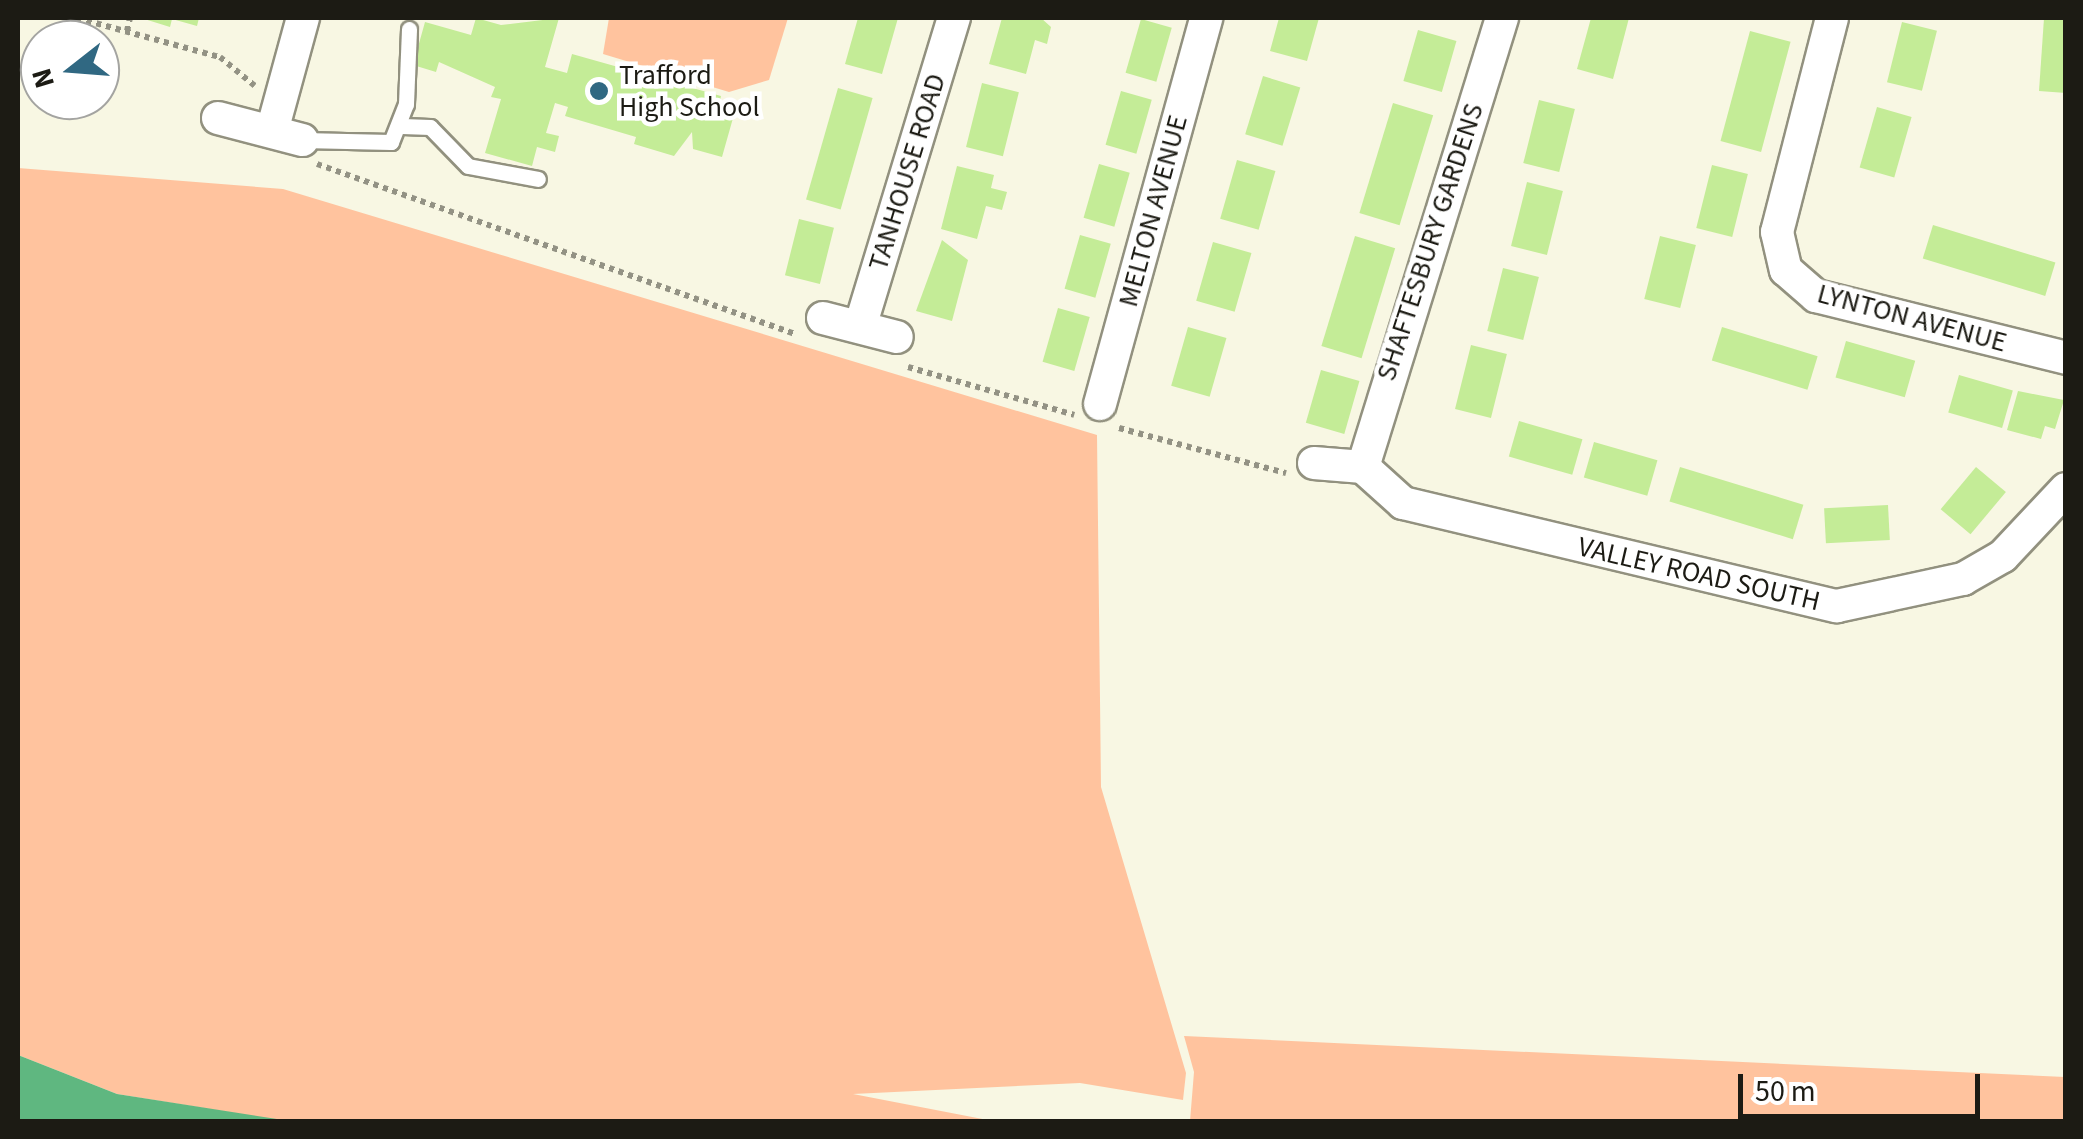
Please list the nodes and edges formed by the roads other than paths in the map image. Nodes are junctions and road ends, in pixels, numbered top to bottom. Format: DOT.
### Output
graph roads {
  1 [pos="304,18"];
  2 [pos="954,18"];
  3 [pos="1206,18"];
  4 [pos="1502,18"];
  5 [pos="1832,18"];
  6 [pos="409,29"];
  7 [pos="218,118"];
  8 [pos="284,126"];
  9 [pos="402,126"];
  10 [pos="538,179"];
  11 [pos="823,318"];
  12 [pos="860,327"];
  13 [pos="897,337"];
  14 [pos="2066,358"];
  15 [pos="1104,405"];
  16 [pos="1314,464"];
  17 [pos="1363,467"];
  18 [pos="2066,489"];
  1 -- 8 [label="street"];
  2 -- 12 [label="street, TANHOUSE ROAD"];
  3 -- 15 [label="street, MELTON AVENUE"];
  4 -- 17 [label="street, SHAFTESBURY GARDENS"];
  5 -- 14 [label="street, LYNTON AVENUE"];
  6 -- 9 [label="lane"];
  7 -- 8 [label="street"];
  8 -- 9 [label="lane"];
  9 -- 10 [label="lane"];
  11 -- 12 [label="street"];
  12 -- 13 [label="street"];
  16 -- 17 [label="street"];
  17 -- 18 [label="street, VALLEY ROAD SOUTH"];
}
